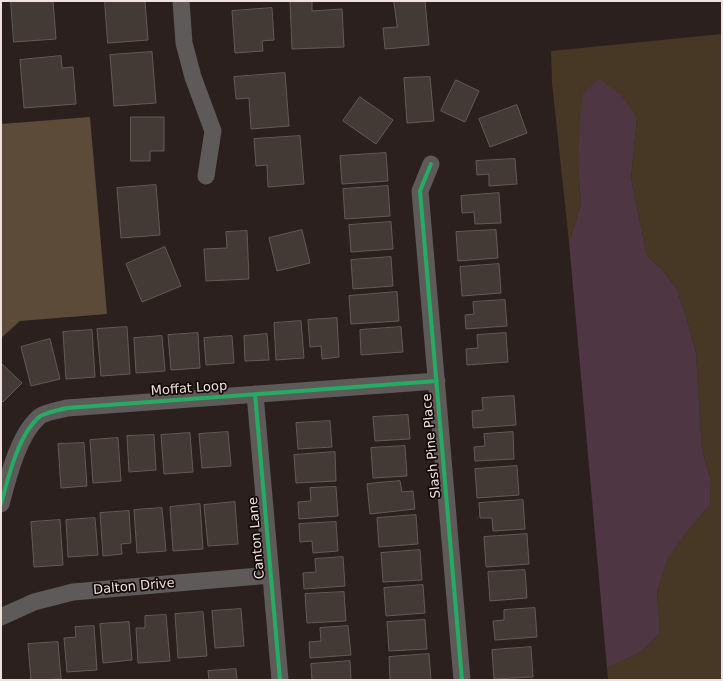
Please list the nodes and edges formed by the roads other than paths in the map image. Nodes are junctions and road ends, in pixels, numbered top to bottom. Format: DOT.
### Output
graph roads {
  1 [pos="181,1"];
  2 [pos="431,164"];
  3 [pos="206,176"];
  4 [pos="437,381"];
  5 [pos="255,394"];
  6 [pos="1,504"];
  7 [pos="271,575"];
  8 [pos="1,617"];
  9 [pos="280,680"];
  10 [pos="462,680"];
  1 -- 3 [label="street"];
  2 -- 4 [label="street, Slash Pine Place"];
  4 -- 5 [label="street, Moffat Loop"];
  4 -- 10 [label="street, Slash Pine Place"];
  5 -- 6 [label="street, Moffat Loop"];
  5 -- 7 [label="street, Canton Lane"];
  7 -- 8 [label="street, Dalton Drive"];
  7 -- 9 [label="street, Canton Lane"];
}
